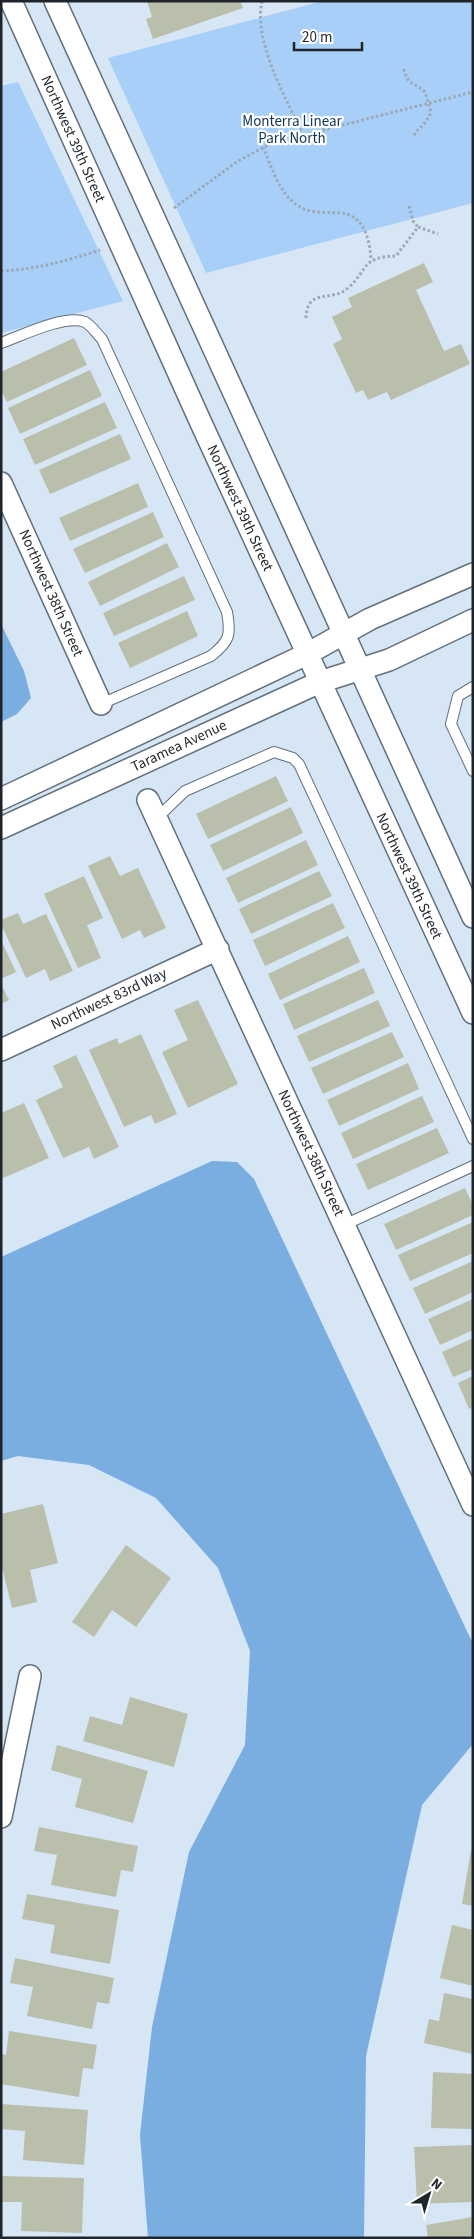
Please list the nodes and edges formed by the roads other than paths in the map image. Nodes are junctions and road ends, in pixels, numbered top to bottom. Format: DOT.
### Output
graph roads {
  1 [pos="10,1"];
  2 [pos="55,1"];
  3 [pos="1,343"];
  4 [pos="1,483"];
  5 [pos="6,504"];
  6 [pos="473,574"];
  7 [pos="473,620"];
  8 [pos="342,634"];
  9 [pos="307,654"];
  10 [pos="358,669"];
  11 [pos="320,682"];
  12 [pos="473,687"];
  13 [pos="101,704"];
  14 [pos="473,771"];
  15 [pos="1,799"];
  16 [pos="152,810"];
  17 [pos="1,828"];
  18 [pos="473,917"];
  19 [pos="218,949"];
  20 [pos="473,1013"];
  21 [pos="1,1050"];
  22 [pos="473,1139"];
  23 [pos="473,1166"];
  24 [pos="344,1225"];
  25 [pos="473,1505"];
  26 [pos="30,1676"];
  27 [pos="1,1817"];
  1 -- 9 [label="street, Northwest 39th Street"];
  2 -- 8 [label="street"];
  3 -- 13 [label="lane"];
  4 -- 5 [label="street, Northwest 38th Street"];
  5 -- 13 [label="street, Northwest 38th Street"];
  6 -- 8 [label="street, Taramea Avenue"];
  7 -- 10 [label="street, Taramea Avenue"];
  8 -- 9 [label="street, Taramea Avenue"];
  8 -- 10 [label="street"];
  9 -- 11 [label="street, Northwest 39th Street"];
  9 -- 15 [label="street, Taramea Avenue"];
  10 -- 11 [label="street, Taramea Avenue"];
  10 -- 18 [label="street"];
  11 -- 17 [label="street, Taramea Avenue"];
  11 -- 20 [label="street, Northwest 39th Street"];
  12 -- 14 [label="lane"];
  16 -- 19 [label="street, Northwest 38th Street"];
  16 -- 22 [label="lane"];
  19 -- 21 [label="street, Northwest 83rd Way"];
  19 -- 24 [label="street, Northwest 38th Street"];
  23 -- 24 [label="lane"];
  24 -- 25 [label="street, Northwest 38th Street"];
  26 -- 27 [label="street"];
}
